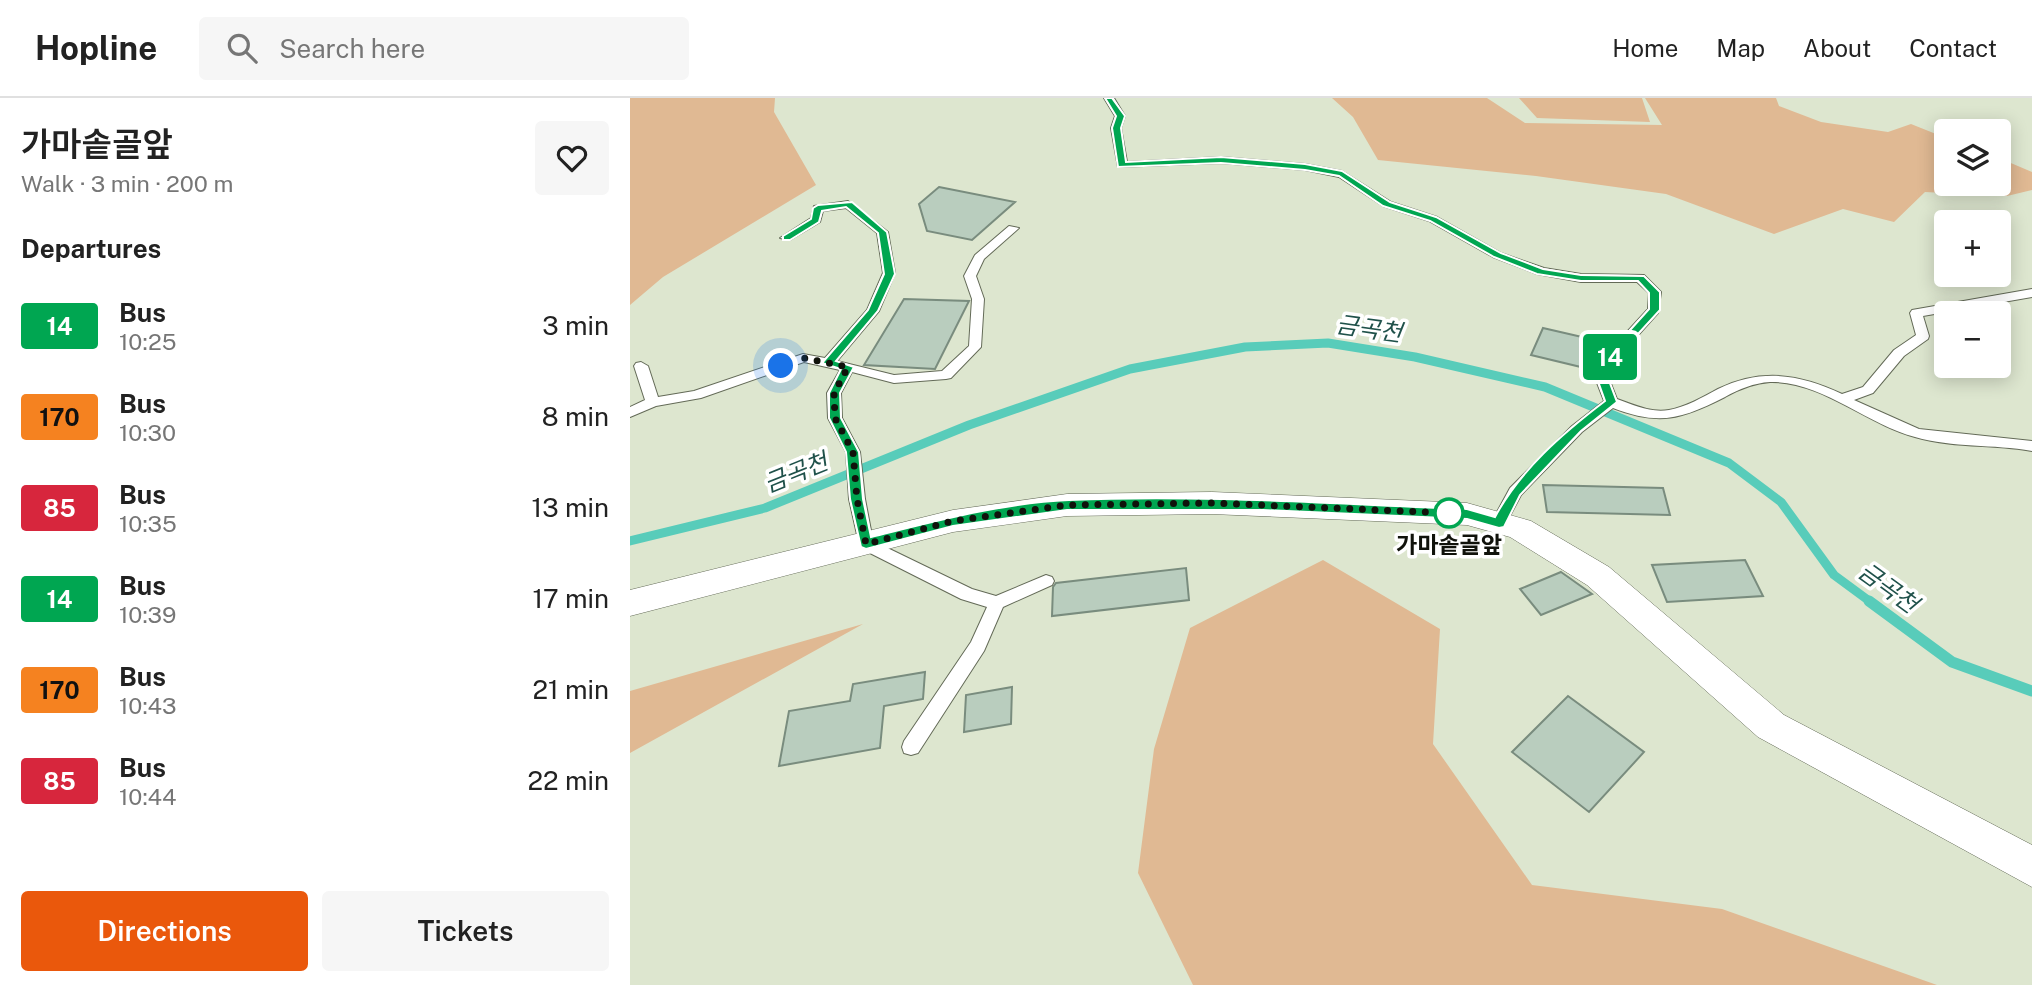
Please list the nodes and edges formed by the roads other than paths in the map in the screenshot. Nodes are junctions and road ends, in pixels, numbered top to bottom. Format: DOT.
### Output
graph roads {
  1 [pos="1109,98"];
  2 [pos="1013,229"];
  3 [pos="786,238"];
  4 [pos="2032,293"];
  5 [pos="828,363"];
  6 [pos="641,366"];
  7 [pos="848,367"];
  8 [pos="1841,400"];
  9 [pos="653,402"];
  10 [pos="1611,402"];
  11 [pos="630,412"];
  12 [pos="2032,446"];
  13 [pos="1499,523"];
  14 [pos="866,544"];
  15 [pos="1046,581"];
  16 [pos="630,603"];
  17 [pos="997,603"];
  18 [pos="911,747"];
  19 [pos="2032,867"];
  1 -- 10 [label="lane"];
  2 -- 7 [label="lane"];
  3 -- 5 [label="lane"];
  4 -- 8 [label="lane"];
  5 -- 7 [label="lane"];
  5 -- 9 [label="lane"];
  6 -- 9 [label="lane"];
  7 -- 14 [label="lane"];
  8 -- 10 [label="lane"];
  8 -- 12 [label="lane"];
  9 -- 11 [label="lane"];
  10 -- 13 [label="lane"];
  13 -- 14 [label="street"];
  13 -- 19 [label="street"];
  14 -- 16 [label="street"];
  14 -- 17 [label="lane"];
  15 -- 17 [label="lane"];
  17 -- 18 [label="lane"];
}
